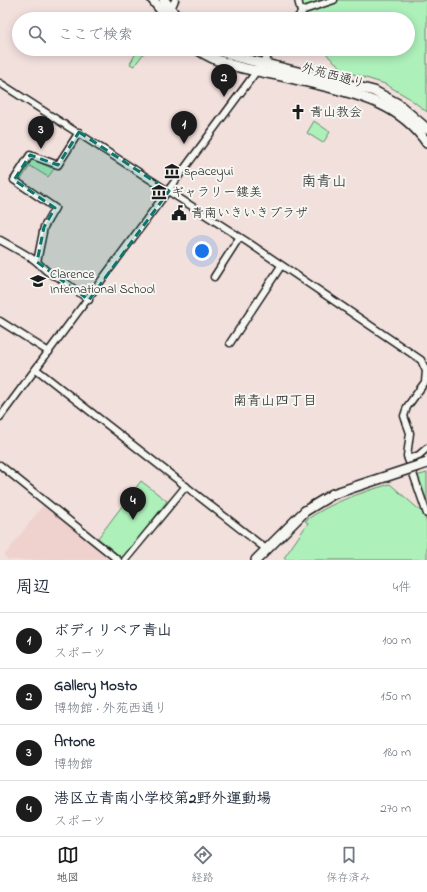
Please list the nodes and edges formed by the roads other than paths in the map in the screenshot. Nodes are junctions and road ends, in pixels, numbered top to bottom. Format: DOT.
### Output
graph roads {
  1 [pos="153,0"];
  2 [pos="164,0"];
  3 [pos="175,0"];
  4 [pos="298,0"];
  5 [pos="334,0"];
  6 [pos="171,9"];
  7 [pos="162,12"];
  8 [pos="173,12"];
  9 [pos="301,12"];
  10 [pos="211,56"];
  11 [pos="234,56"];
  12 [pos="268,56"];
  13 [pos="263,63"];
  14 [pos="257,72"];
  15 [pos="0,83"];
  16 [pos="332,84"];
  17 [pos="427,130"];
  18 [pos="79,132"];
  19 [pos="427,143"];
  20 [pos="169,191"];
  21 [pos="239,238"];
  22 [pos="0,240"];
  23 [pos="37,262"];
  24 [pos="281,266"];
  25 [pos="214,277"];
  26 [pos="89,300"];
  27 [pos="0,321"];
  28 [pos="230,343"];
  29 [pos="49,352"];
  30 [pos="36,369"];
  31 [pos="0,417"];
  32 [pos="427,448"];
  33 [pos="408,459"];
  34 [pos="427,463"];
  35 [pos="0,465"];
  36 [pos="186,486"];
  37 [pos="427,514"];
  38 [pos="266,549"];
  39 [pos="118,560"];
  40 [pos="125,560"];
  41 [pos="256,560"];
  1 -- 7 [label="main road"];
  2 -- 6 [label="main road"];
  3 -- 6 [label="street"];
  4 -- 9 [label="street"];
  5 -- 9 [label="street"];
  6 -- 8 [label="main road"];
  10 -- 14 [label="main road, 外苑西通り"];
  11 -- 13 [label="main road, 外苑西通り"];
  12 -- 13 [label="street"];
  13 -- 14 [label="street"];
  13 -- 16 [label="main road, 外苑西通り"];
  14 -- 16 [label="main road, 外苑西通り"];
  14 -- 20 [label="street"];
  15 -- 18 [label="street"];
  16 -- 17 [label="main road, 外苑西通り"];
  16 -- 19 [label="main road, 外苑西通り"];
  18 -- 20 [label="street"];
  18 -- 23 [label="street"];
  20 -- 21 [label="street"];
  20 -- 26 [label="street"];
  21 -- 24 [label="street"];
  21 -- 25 [label="street"];
  22 -- 23 [label="street"];
  23 -- 26 [label="street"];
  24 -- 28 [label="street"];
  24 -- 33 [label="street"];
  26 -- 29 [label="street"];
  27 -- 29 [label="street"];
  29 -- 30 [label="street"];
  30 -- 31 [label="street"];
  30 -- 36 [label="street"];
  32 -- 33 [label="street"];
  33 -- 37 [label="street"];
  34 -- 38 [label="main road, bridge"];
  35 -- 39 [label="street"];
  36 -- 38 [label="street"];
  36 -- 40 [label="street"];
  38 -- 41 [label="main road"];
}
